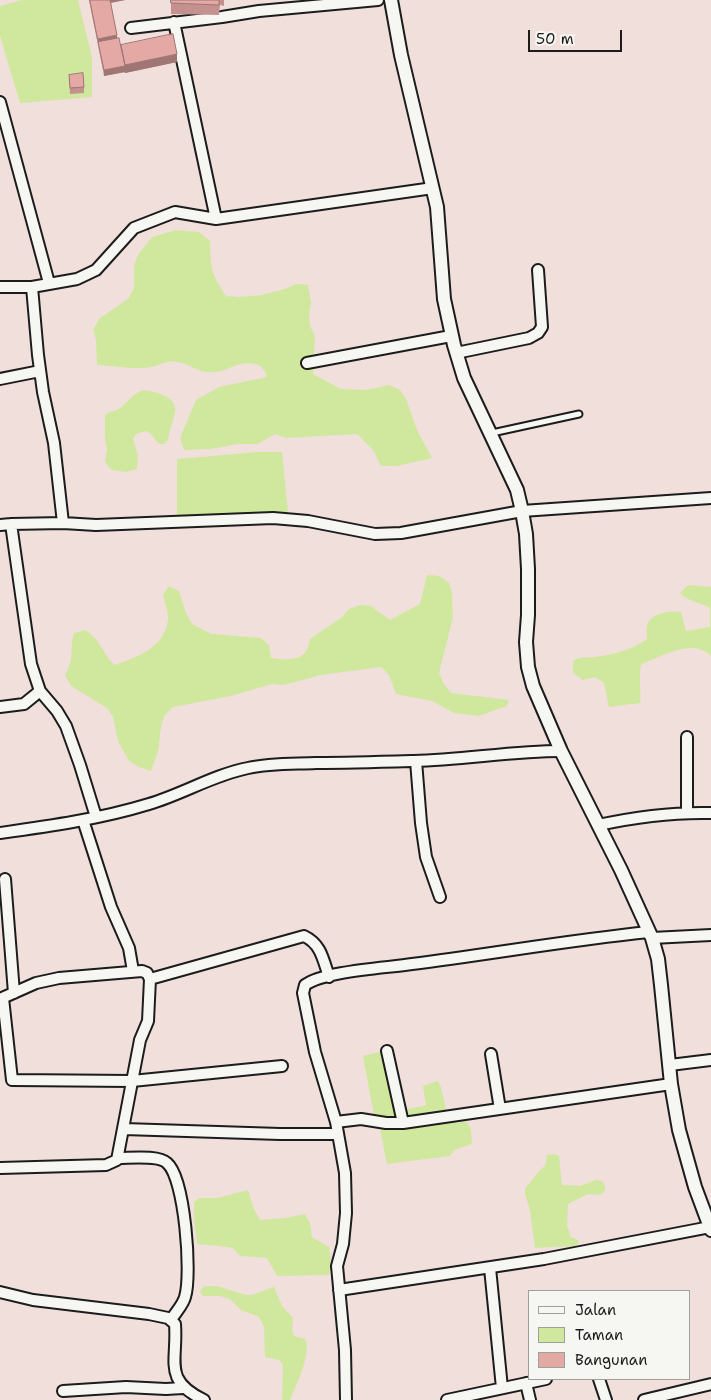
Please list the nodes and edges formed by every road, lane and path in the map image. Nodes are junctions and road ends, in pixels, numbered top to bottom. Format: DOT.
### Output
graph roads {
  1 [pos="378,0"];
  2 [pos="391,0"];
  3 [pos="174,22"];
  4 [pos="130,28"];
  5 [pos="0,102"];
  6 [pos="433,188"];
  7 [pos="216,219"];
  8 [pos="538,270"];
  9 [pos="49,283"];
  10 [pos="0,287"];
  11 [pos="32,288"];
  12 [pos="451,336"];
  13 [pos="456,353"];
  14 [pos="307,363"];
  15 [pos="40,371"];
  16 [pos="0,379"];
  17 [pos="579,414"];
  18 [pos="490,434"];
  19 [pos="711,498"];
  20 [pos="522,511"];
  21 [pos="63,523"];
  22 [pos="11,524"];
  23 [pos="0,526"];
  24 [pos="40,691"];
  25 [pos="0,707"];
  26 [pos="687,737"];
  27 [pos="562,751"];
  28 [pos="416,761"];
  29 [pos="687,812"];
  30 [pos="711,813"];
  31 [pos="96,817"];
  32 [pos="83,820"];
  33 [pos="598,825"];
  34 [pos="0,833"];
  35 [pos="5,880"];
  36 [pos="440,897"];
  37 [pos="651,935"];
  38 [pos="711,935"];
  39 [pos="133,971"];
  40 [pos="329,976"];
  41 [pos="150,979"];
  42 [pos="14,994"];
  43 [pos="1,999"];
  44 [pos="387,1051"];
  45 [pos="491,1054"];
  46 [pos="711,1060"];
  47 [pos="670,1064"];
  48 [pos="282,1066"];
  49 [pos="132,1081"];
  50 [pos="671,1084"];
  51 [pos="500,1109"];
  52 [pos="336,1122"];
  53 [pos="403,1124"];
  54 [pos="124,1129"];
  55 [pos="338,1134"];
  56 [pos="119,1158"];
  57 [pos="0,1168"];
  58 [pos="710,1229"];
  59 [pos="490,1268"];
  60 [pos="339,1290"];
  61 [pos="0,1292"];
  62 [pos="170,1320"];
  63 [pos="541,1380"];
  64 [pos="599,1380"];
  65 [pos="526,1383"];
  66 [pos="711,1384"];
  67 [pos="183,1388"];
  68 [pos="502,1388"];
  69 [pos="63,1391"];
  70 [pos="676,1396"];
  71 [pos="204,1400"];
  72 [pos="346,1400"];
  73 [pos="447,1400"];
  74 [pos="530,1400"];
  75 [pos="606,1400"];
  76 [pos="644,1400"];
  1 -- 3 [label="street"];
  2 -- 6 [label="street"];
  3 -- 4 [label="street"];
  3 -- 7 [label="street"];
  5 -- 9 [label="street"];
  6 -- 7 [label="street"];
  6 -- 12 [label="street"];
  7 -- 9 [label="street"];
  8 -- 13 [label="street"];
  9 -- 11 [label="street"];
  10 -- 11 [label="street"];
  11 -- 15 [label="street"];
  12 -- 13 [label="street"];
  12 -- 14 [label="street"];
  13 -- 18 [label="street"];
  15 -- 16 [label="street"];
  15 -- 21 [label="street"];
  17 -- 18 [label="lane"];
  18 -- 20 [label="street"];
  19 -- 20 [label="street"];
  20 -- 21 [label="street"];
  20 -- 27 [label="street"];
  21 -- 22 [label="street"];
  22 -- 23 [label="street"];
  22 -- 24 [label="street"];
  24 -- 25 [label="street"];
  24 -- 31 [label="street"];
  26 -- 29 [label="street"];
  27 -- 28 [label="street"];
  27 -- 33 [label="street"];
  28 -- 31 [label="street"];
  28 -- 36 [label="street"];
  29 -- 30 [label="street"];
  29 -- 33 [label="street"];
  31 -- 32 [label="street"];
  32 -- 34 [label="street"];
  32 -- 39 [label="street"];
  33 -- 37 [label="street"];
  35 -- 42 [label="street"];
  37 -- 38 [label="street"];
  37 -- 40 [label="street"];
  37 -- 47 [label="street"];
  39 -- 41 [label="street"];
  39 -- 42 [label="street"];
  40 -- 41 [label="street"];
  40 -- 52 [label="street"];
  41 -- 49 [label="street"];
  42 -- 43 [label="street"];
  43 -- 49 [label="street"];
  44 -- 53 [label="street"];
  45 -- 51 [label="street"];
  46 -- 47 [label="street"];
  47 -- 50 [label="street"];
  48 -- 49 [label="street"];
  49 -- 54 [label="street"];
  50 -- 51 [label="street"];
  50 -- 58 [label="street"];
  51 -- 53 [label="street"];
  52 -- 53 [label="street"];
  52 -- 55 [label="street"];
  54 -- 55 [label="street"];
  54 -- 56 [label="street"];
  55 -- 60 [label="street"];
  56 -- 57 [label="street"];
  56 -- 62 [label="street"];
  58 -- 59 [label="street"];
  59 -- 60 [label="street"];
  59 -- 68 [label="street"];
  60 -- 72 [label="street"];
  61 -- 62 [label="street"];
  62 -- 67 [label="street"];
  63 -- 65 [label="street"];
  64 -- 75 [label="street"];
  65 -- 68 [label="street"];
  65 -- 74 [label="street"];
  66 -- 70 [label="street"];
  67 -- 69 [label="street"];
  67 -- 71 [label="street"];
  68 -- 73 [label="street"];
  70 -- 76 [label="street"];
}
